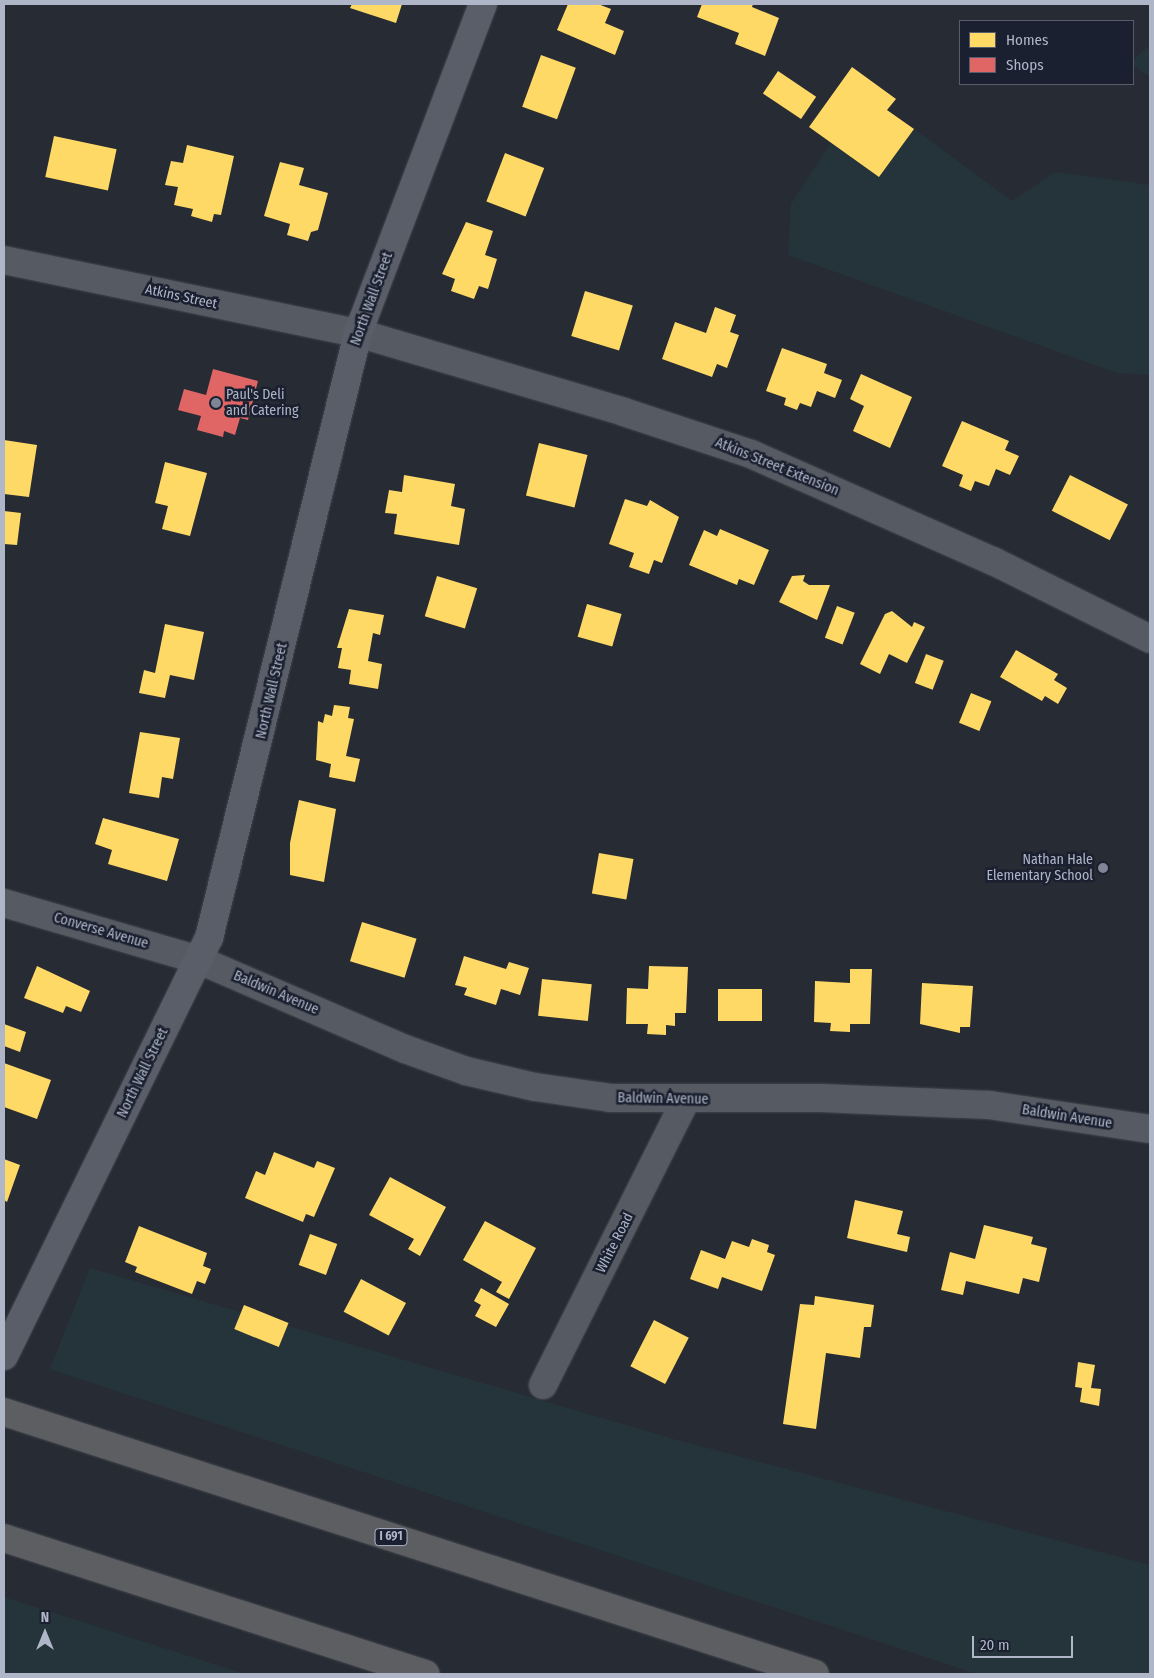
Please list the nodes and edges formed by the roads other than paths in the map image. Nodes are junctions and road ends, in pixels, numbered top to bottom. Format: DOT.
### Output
graph roads {
  1 [pos="483,4"];
  2 [pos="4,260"];
  3 [pos="358,333"];
  4 [pos="1150,640"];
  5 [pos="4,903"];
  6 [pos="199,960"];
  7 [pos="686,1100"];
  8 [pos="1150,1129"];
  9 [pos="4,1356"];
  10 [pos="543,1385"];
  11 [pos="4,1412"];
  12 [pos="4,1538"];
  13 [pos="426,1674"];
  14 [pos="815,1674"];
  1 -- 3 [label="street, North Wall Street"];
  2 -- 3 [label="street, Atkins Street"];
  3 -- 4 [label="street, Atkins Street Extension"];
  3 -- 6 [label="street, North Wall Street"];
  5 -- 6 [label="street, Converse Avenue"];
  6 -- 7 [label="street, Baldwin Avenue"];
  6 -- 9 [label="street, North Wall Street"];
  7 -- 8 [label="street, Baldwin Avenue"];
  7 -- 10 [label="street, White Road"];
  11 -- 14 [label="highway, I 691"];
  12 -- 13 [label="highway"];
}
